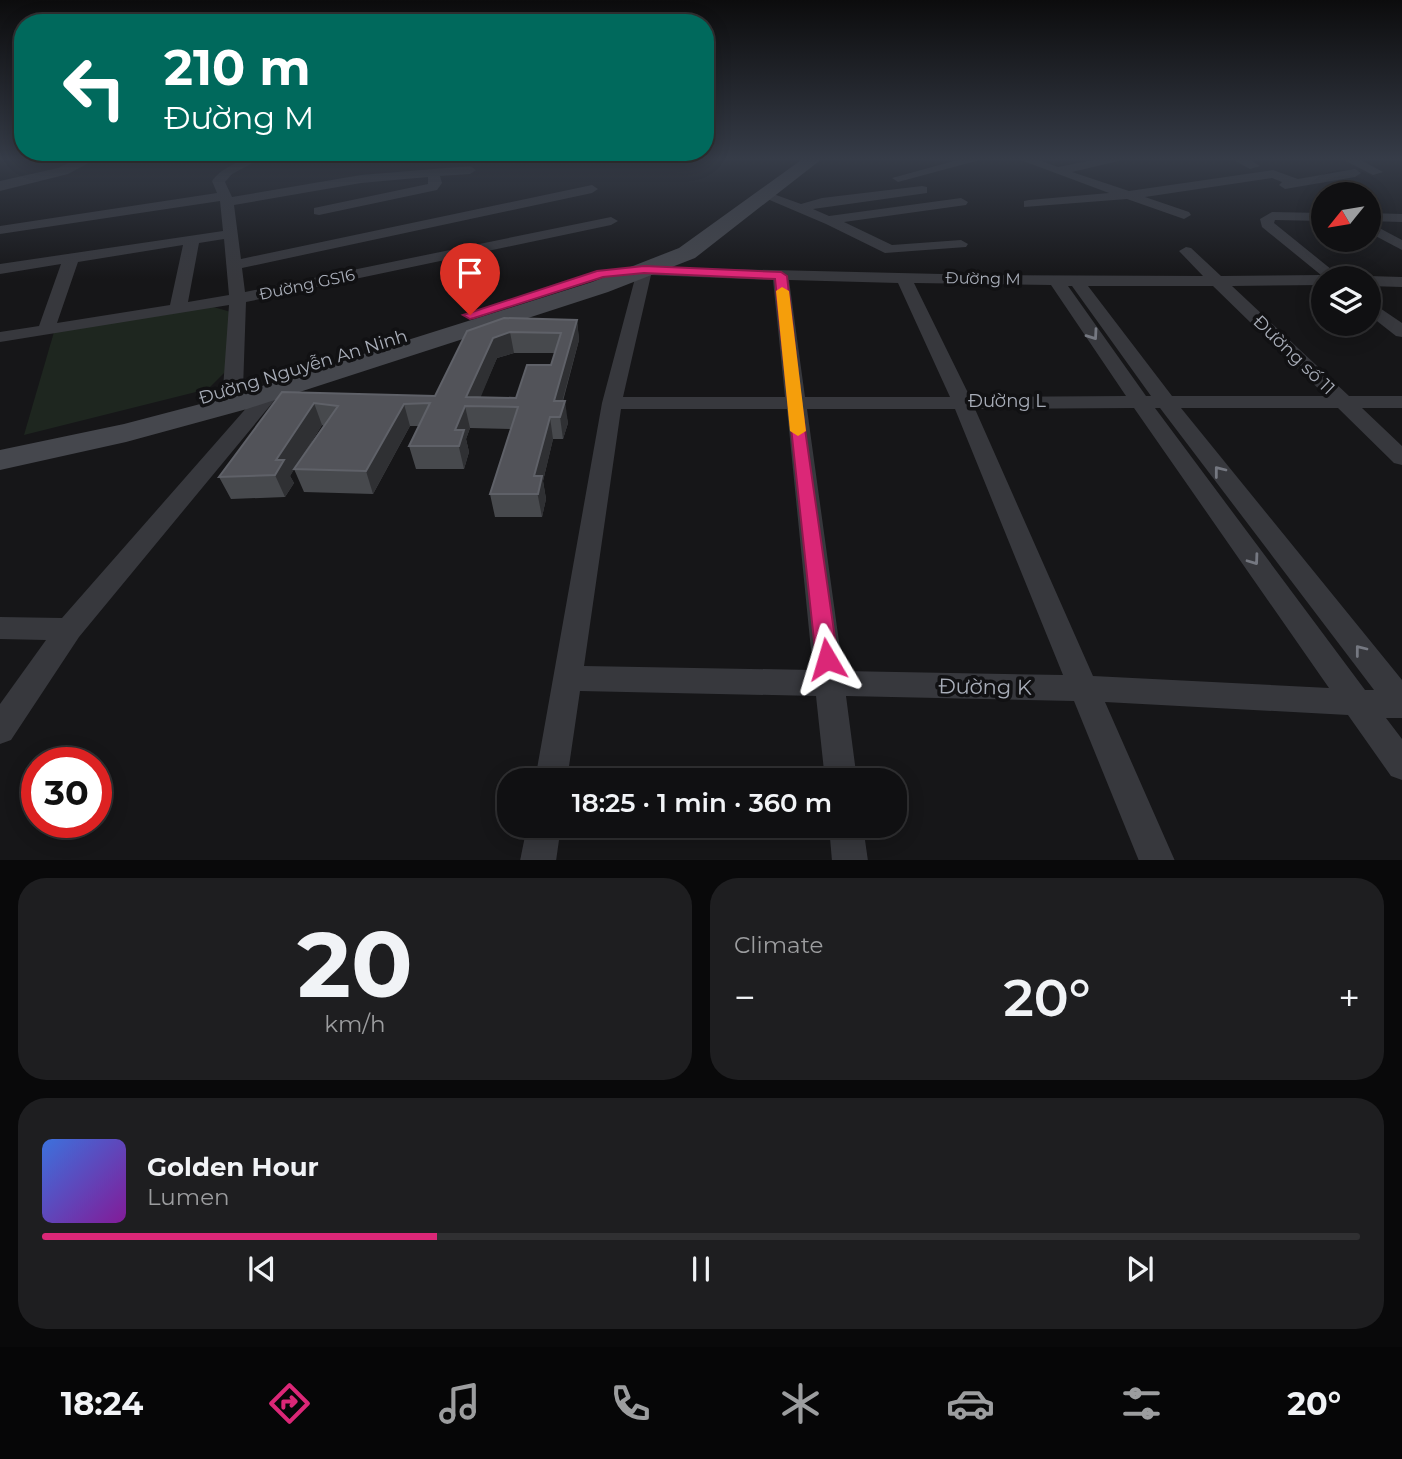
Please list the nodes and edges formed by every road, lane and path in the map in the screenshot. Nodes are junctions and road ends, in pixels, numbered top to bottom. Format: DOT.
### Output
graph roads {
  1 [pos="232,198"];
  2 [pos="380,198"];
  3 [pos="549,198"];
  4 [pos="761,198"];
  5 [pos="773,198"];
  6 [pos="854,198"];
  7 [pos="1096,198"];
  8 [pos="1139,198"];
  9 [pos="1187,198"];
  10 [pos="226,199"];
  11 [pos="961,201"];
  12 [pos="1151,203"];
  13 [pos="1029,204"];
  14 [pos="800,209"];
  15 [pos="319,211"];
  16 [pos="1184,215"];
  17 [pos="1311,217"];
  18 [pos="1381,217"];
  19 [pos="1402,218"];
  20 [pos="828,220"];
  21 [pos="611,221"];
  22 [pos="0,230"];
  23 [pos="230,234"];
  24 [pos="1381,234"];
  25 [pos="192,240"];
  26 [pos="961,244"];
  27 [pos="1402,246"];
  28 [pos="1186,251"];
  29 [pos="71,259"];
  30 [pos="234,265"];
  31 [pos="1319,266"];
  32 [pos="0,269"];
  33 [pos="644,270"];
  34 [pos="781,276"];
  35 [pos="903,277"];
  36 [pos="1065,279"];
  37 [pos="1311,280"];
  38 [pos="1381,281"];
  39 [pos="1219,282"];
  40 [pos="1402,282"];
  41 [pos="238,299"];
  42 [pos="177,308"];
  43 [pos="1381,315"];
  44 [pos="46,330"];
  45 [pos="1402,332"];
  46 [pos="0,337"];
  47 [pos="271,392"];
  48 [pos="235,396"];
  49 [pos="794,401"];
  50 [pos="962,401"];
  51 [pos="1139,401"];
  52 [pos="1165,401"];
  53 [pos="1342,402"];
  54 [pos="1402,402"];
  55 [pos="612,403"];
  56 [pos="0,445"];
  57 [pos="1402,458"];
  58 [pos="0,460"];
  59 [pos="0,628"];
  60 [pos="69,629"];
  61 [pos="568,678"];
  62 [pos="831,685"];
  63 [pos="1084,688"];
  64 [pos="1356,703"];
  65 [pos="1402,704"];
  66 [pos="0,730"];
  67 [pos="1402,765"];
  68 [pos="553,768"];
  69 [pos="840,768"];
  70 [pos="542,838"];
  71 [pos="847,838"];
  72 [pos="538,860"];
  73 [pos="849,860"];
  74 [pos="1157,860"];
  1 -- 10 [label="street"];
  2 -- 15 [label="street"];
  3 -- 30 [label="street"];
  4 -- 33 [label="main road"];
  5 -- 14 [label="street"];
  6 -- 14 [label="street"];
  7 -- 13 [label="street"];
  8 -- 12 [label="street"];
  9 -- 12 [label="street"];
  10 -- 22 [label="street"];
  10 -- 23 [label="street"];
  11 -- 20 [label="street"];
  12 -- 16 [label="street"];
  14 -- 20 [label="street"];
  17 -- 31 [label="street"];
  18 -- 19 [label="street"];
  20 -- 26 [label="street"];
  21 -- 41 [label="street, Đường GS16"];
  23 -- 25 [label="street"];
  23 -- 30 [label="street"];
  24 -- 27 [label="street"];
  25 -- 29 [label="street"];
  25 -- 42 [label="street"];
  28 -- 39 [label="street, Đường số 11"];
  29 -- 32 [label="street"];
  29 -- 44 [label="street"];
  30 -- 41 [label="street"];
  33 -- 34 [label="street, Đường M"];
  33 -- 47 [label="main road, Đường Nguyễn An Ninh"];
  33 -- 48 [label="main road, Đường Nguyễn An Ninh"];
  33 -- 55 [label="street"];
  34 -- 35 [label="street, Đường M"];
  34 -- 49 [label="street"];
  35 -- 36 [label="street, Đường M"];
  35 -- 50 [label="street"];
  36 -- 39 [label="street, Đường M"];
  36 -- 51 [label="street, one-way"];
  36 -- 52 [label="street"];
  37 -- 39 [label="street, Đường M"];
  38 -- 40 [label="street"];
  39 -- 53 [label="street, Đường số 11"];
  41 -- 42 [label="street, Đường GS16"];
  41 -- 48 [label="street"];
  42 -- 44 [label="street, Đường GS16"];
  43 -- 45 [label="street"];
  44 -- 46 [label="street, Đường GS16"];
  47 -- 48 [label="main road, Đường Nguyễn An Ninh"];
  47 -- 60 [label="street"];
  48 -- 56 [label="main road, Đường Nguyễn An Ninh"];
  48 -- 58 [label="main road, Đường Nguyễn An Ninh"];
  49 -- 50 [label="street, Đường L"];
  49 -- 55 [label="street, Đường L"];
  49 -- 62 [label="street"];
  50 -- 51 [label="street, Đường L"];
  50 -- 63 [label="street"];
  51 -- 52 [label="street, Đường L"];
  51 -- 64 [label="street, one-way"];
  52 -- 53 [label="street, Đường L"];
  65 -- 52 [label="street, one-way"];
  53 -- 54 [label="street, Đường L"];
  53 -- 57 [label="street, Đường số 11"];
  55 -- 61 [label="street"];
  59 -- 60 [label="street"];
  60 -- 66 [label="street"];
  61 -- 62 [label="street, Đường K"];
  61 -- 68 [label="street"];
  62 -- 63 [label="street, Đường K"];
  62 -- 69 [label="street"];
  63 -- 64 [label="street, Đường K"];
  63 -- 74 [label="street"];
  64 -- 65 [label="street, Đường K"];
  64 -- 67 [label="street"];
  70 -- 72 [label="street"];
  71 -- 73 [label="street"];
}
